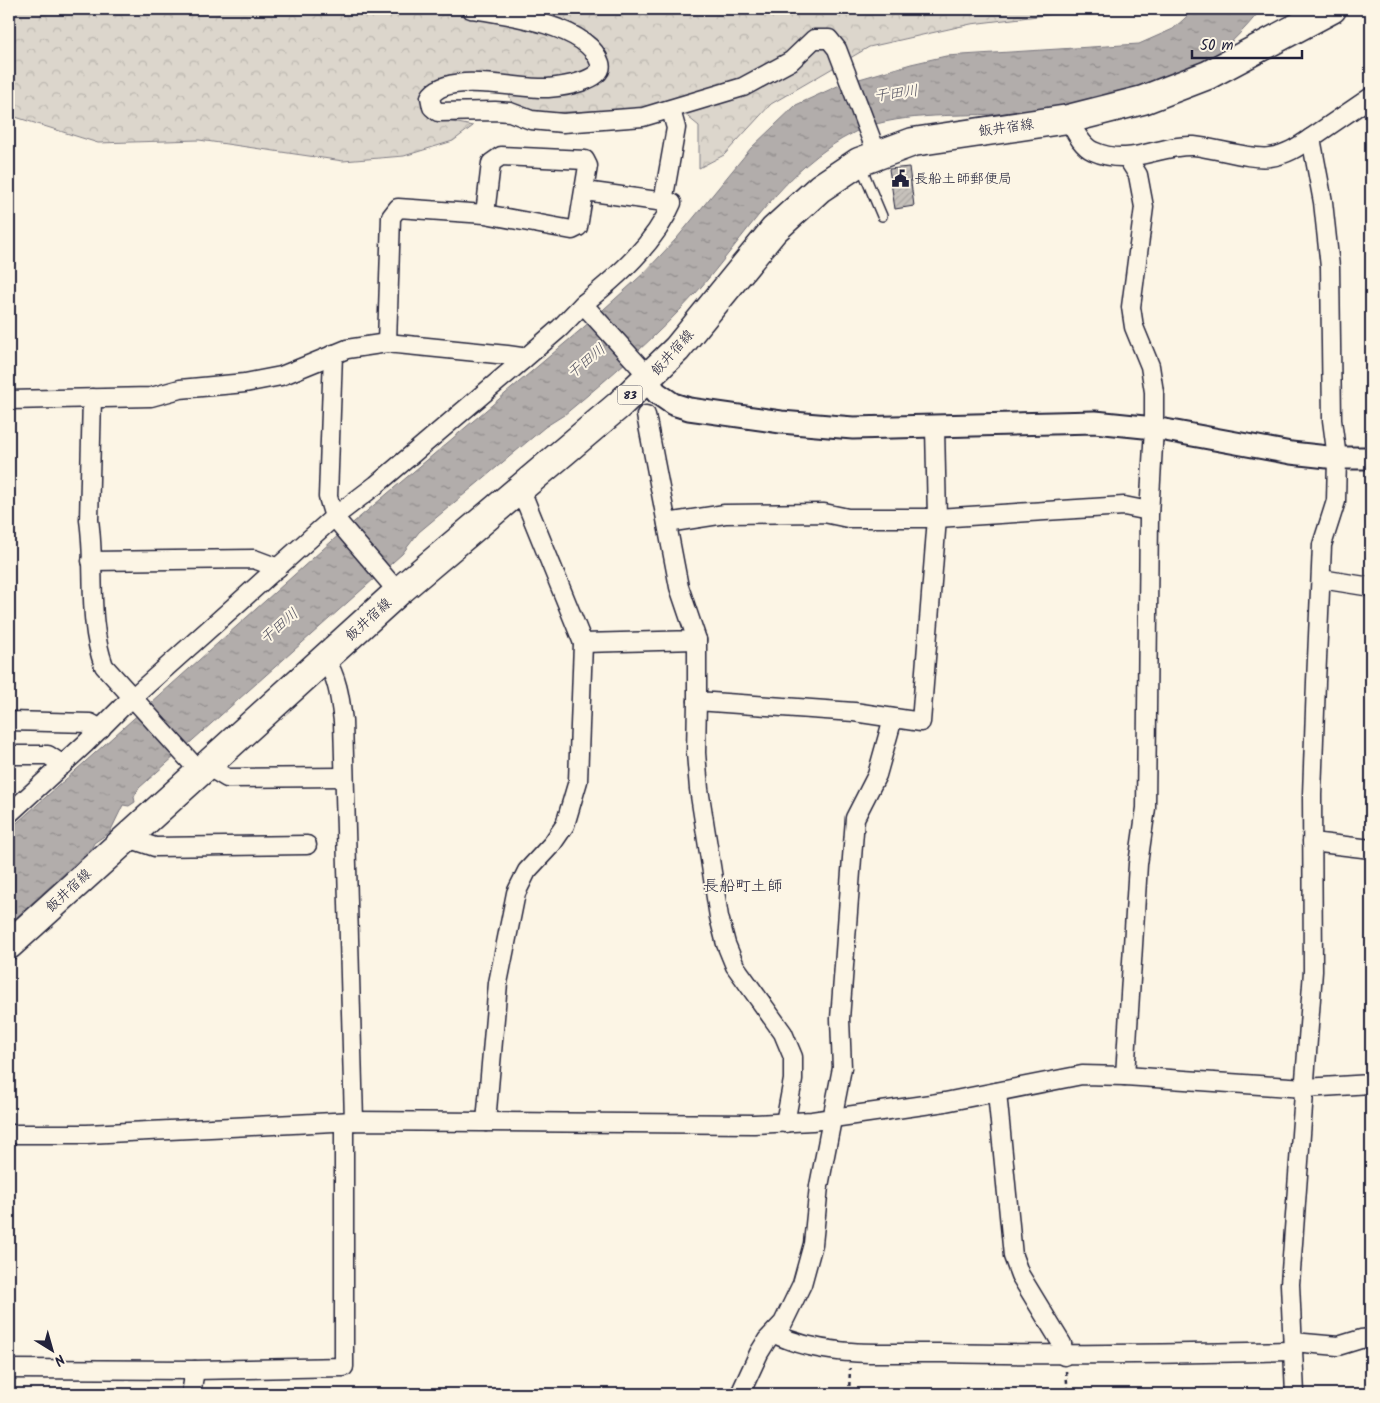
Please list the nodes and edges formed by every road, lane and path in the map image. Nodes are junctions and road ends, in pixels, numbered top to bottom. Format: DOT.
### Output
graph roads {
  1 [pos="471,9"];
  2 [pos="1332,9"];
  3 [pos="1371,97"];
  4 [pos="671,110"];
  5 [pos="1068,119"];
  6 [pos="1311,138"];
  7 [pos="869,148"];
  8 [pos="1128,159"];
  9 [pos="585,190"];
  10 [pos="663,202"];
  11 [pos="485,214"];
  12 [pos="882,216"];
  13 [pos="586,308"];
  14 [pos="387,344"];
  15 [pos="333,354"];
  16 [pos="523,360"];
  17 [pos="644,374"];
  18 [pos="92,398"];
  19 [pos="9,400"];
  20 [pos="646,415"];
  21 [pos="935,428"];
  22 [pos="1154,428"];
  23 [pos="1337,458"];
  24 [pos="1371,458"];
  25 [pos="518,490"];
  26 [pos="1149,511"];
  27 [pos="937,518"];
  28 [pos="336,520"];
  29 [pos="666,523"];
  30 [pos="91,561"];
  31 [pos="278,568"];
  32 [pos="1321,579"];
  33 [pos="393,587"];
  34 [pos="1371,587"];
  35 [pos="697,640"];
  36 [pos="583,643"];
  37 [pos="325,658"];
  38 [pos="135,699"];
  39 [pos="697,701"];
  40 [pos="894,718"];
  41 [pos="9,721"];
  42 [pos="101,728"];
  43 [pos="9,755"];
  44 [pos="198,764"];
  45 [pos="63,765"];
  46 [pos="344,777"];
  47 [pos="11,808"];
  48 [pos="129,834"];
  49 [pos="1312,842"];
  50 [pos="306,845"];
  51 [pos="1371,849"];
  52 [pos="9,945"];
  53 [pos="1126,1076"];
  54 [pos="1371,1084"];
  55 [pos="1305,1088"];
  56 [pos="997,1092"];
  57 [pos="832,1118"];
  58 [pos="349,1121"];
  59 [pos="486,1122"];
  60 [pos="785,1123"];
  61 [pos="9,1134"];
  62 [pos="775,1334"];
  63 [pos="1366,1338"];
  64 [pos="1293,1346"];
  65 [pos="852,1351"];
  66 [pos="1064,1356"];
  67 [pos="9,1369"];
  68 [pos="195,1370"];
  69 [pos="192,1394"];
  70 [pos="740,1394"];
  71 [pos="849,1394"];
  72 [pos="1068,1394"];
  73 [pos="1295,1394"];
  1 -- 4 [label="street"];
  2 -- 5 [label="main road, 飯井宿線 / 83"];
  3 -- 6 [label="street"];
  4 -- 7 [label="street"];
  4 -- 10 [label="street"];
  5 -- 7 [label="main road, 飯井宿線 / 83"];
  5 -- 8 [label="street"];
  6 -- 8 [label="street"];
  6 -- 23 [label="street"];
  7 -- 12 [label="lane"];
  7 -- 17 [label="main road, 飯井宿線 / 83"];
  8 -- 22 [label="street"];
  9 -- 10 [label="street"];
  9 -- 11 [label="street"];
  9 -- 11 [label="street"];
  10 -- 13 [label="street"];
  11 -- 14 [label="street"];
  13 -- 16 [label="street"];
  13 -- 17 [label="street"];
  14 -- 15 [label="street"];
  14 -- 16 [label="street"];
  15 -- 18 [label="street"];
  15 -- 28 [label="street"];
  16 -- 28 [label="street"];
  17 -- 21 [label="street"];
  17 -- 25 [label="main road, 飯井宿線 / 83"];
  18 -- 19 [label="street"];
  18 -- 30 [label="street"];
  20 -- 29 [label="street"];
  21 -- 22 [label="street"];
  21 -- 27 [label="street"];
  22 -- 23 [label="street"];
  22 -- 26 [label="street"];
  23 -- 24 [label="street"];
  23 -- 32 [label="street"];
  25 -- 33 [label="main road, 飯井宿線 / 83"];
  25 -- 36 [label="street"];
  26 -- 27 [label="street"];
  26 -- 53 [label="street"];
  27 -- 29 [label="street"];
  27 -- 40 [label="street"];
  28 -- 31 [label="street"];
  28 -- 33 [label="street"];
  29 -- 35 [label="street"];
  30 -- 31 [label="street"];
  30 -- 38 [label="street"];
  31 -- 38 [label="street"];
  32 -- 34 [label="street"];
  32 -- 49 [label="street"];
  33 -- 37 [label="main road, 飯井宿線 / 83"];
  35 -- 36 [label="street"];
  35 -- 39 [label="street"];
  36 -- 59 [label="street"];
  37 -- 44 [label="main road, 飯井宿線 / 83"];
  37 -- 46 [label="street"];
  38 -- 42 [label="street"];
  38 -- 44 [label="street"];
  39 -- 40 [label="street"];
  39 -- 60 [label="street"];
  40 -- 57 [label="street"];
  41 -- 42 [label="street"];
  42 -- 45 [label="street"];
  43 -- 45 [label="street"];
  44 -- 46 [label="street"];
  44 -- 48 [label="main road, 飯井宿線 / 83"];
  45 -- 47 [label="street"];
  46 -- 58 [label="street"];
  48 -- 50 [label="street"];
  48 -- 52 [label="main road, 飯井宿線 / 83"];
  49 -- 51 [label="street"];
  49 -- 55 [label="street"];
  53 -- 55 [label="street"];
  53 -- 56 [label="street"];
  54 -- 55 [label="street"];
  55 -- 64 [label="street"];
  56 -- 57 [label="street"];
  56 -- 66 [label="street"];
  57 -- 60 [label="street"];
  57 -- 62 [label="street"];
  58 -- 59 [label="street"];
  58 -- 61 [label="street"];
  58 -- 68 [label="street"];
  59 -- 60 [label="street"];
  62 -- 65 [label="street"];
  62 -- 70 [label="street"];
  63 -- 64 [label="street"];
  64 -- 66 [label="street"];
  64 -- 73 [label="street"];
  65 -- 66 [label="street"];
  65 -- 71 [label="path"];
  66 -- 72 [label="path"];
  67 -- 68 [label="street"];
  68 -- 69 [label="street"];
}
